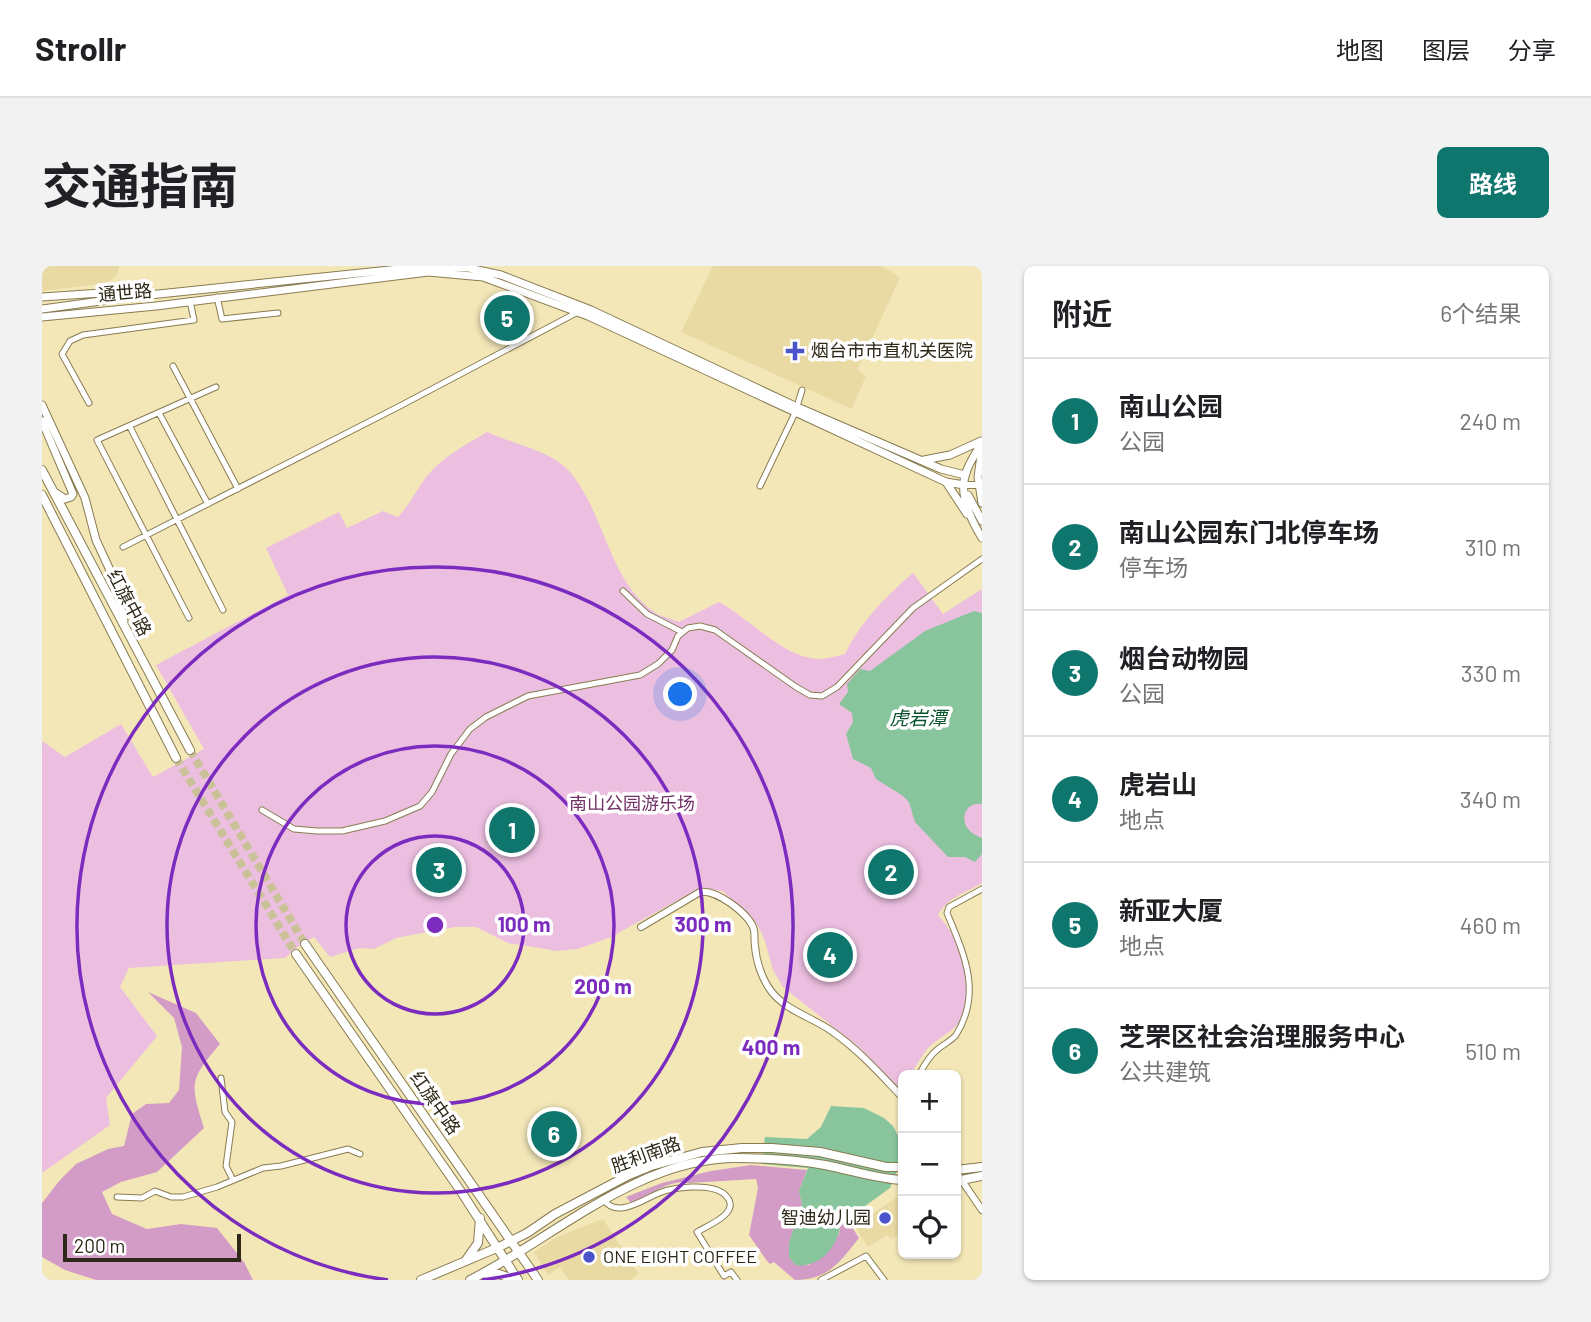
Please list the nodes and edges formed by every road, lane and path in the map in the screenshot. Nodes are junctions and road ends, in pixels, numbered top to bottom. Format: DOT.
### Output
graph roads {
  1 [pos="428,269"];
  2 [pos="42,296"];
  3 [pos="130,297"];
  4 [pos="214,298"];
  5 [pos="190,301"];
  6 [pos="42,309"];
  7 [pos="580,309"];
  8 [pos="278,313"];
  9 [pos="42,318"];
  10 [pos="173,366"];
  11 [pos="216,387"];
  12 [pos="802,390"];
  13 [pos="190,399"];
  14 [pos="89,403"];
  15 [pos="42,405"];
  16 [pos="796,410"];
  17 [pos="159,413"];
  18 [pos="42,421"];
  19 [pos="130,427"];
  20 [pos="982,443"];
  21 [pos="922,461"];
  22 [pos="43,471"];
  23 [pos="965,475"];
  24 [pos="980,481"];
  25 [pos="946,482"];
  26 [pos="964,485"];
  27 [pos="760,486"];
  28 [pos="238,489"];
  29 [pos="42,495"];
  30 [pos="982,503"];
  31 [pos="208,504"];
  32 [pos="969,517"];
  33 [pos="177,520"];
  34 [pos="982,521"];
  35 [pos="145,536"];
  36 [pos="982,537"];
  37 [pos="123,547"];
  38 [pos="982,559"];
  39 [pos="622,591"];
  40 [pos="223,610"];
  41 [pos="189,618"];
  42 [pos="125,629"];
  43 [pos="682,632"];
  44 [pos="190,750"];
  45 [pos="176,758"];
  46 [pos="262,810"];
  47 [pos="982,889"];
  48 [pos="641,928"];
  49 [pos="306,944"];
  50 [pos="296,954"];
  51 [pos="922,1070"];
  52 [pos="221,1078"];
  53 [pos="898,1093"];
  54 [pos="360,1154"];
  55 [pos="898,1167"];
  56 [pos="982,1167"];
  57 [pos="961,1175"];
  58 [pos="961,1176"];
  59 [pos="982,1176"];
  60 [pos="898,1179"];
  61 [pos="233,1180"];
  62 [pos="961,1181"];
  63 [pos="117,1197"];
  64 [pos="604,1200"];
  65 [pos="982,1210"];
  66 [pos="480,1218"];
  67 [pos="511,1240"];
  68 [pos="499,1247"];
  69 [pos="519,1251"];
  70 [pos="506,1260"];
  71 [pos="461,1263"];
  72 [pos="473,1278"];
  73 [pos="721,1278"];
  74 [pos="421,1280"];
  75 [pos="517,1280"];
  76 [pos="538,1280"];
  77 [pos="737,1280"];
  78 [pos="821,1280"];
  79 [pos="884,1280"];
  1 -- 3 [label="main road"];
  1 -- 4 [label="main road, 通世路"];
  1 -- 7 [label="main road"];
  2 -- 3 [label="main road"];
  3 -- 6 [label="main road"];
  4 -- 5 [label="main road, 通世路"];
  4 -- 8 [label="street"];
  5 -- 9 [label="main road, 通世路"];
  5 -- 14 [label="street"];
  7 -- 16 [label="main road"];
  7 -- 28 [label="street"];
  10 -- 13 [label="street"];
  11 -- 13 [label="street"];
  12 -- 16 [label="street"];
  13 -- 17 [label="street"];
  13 -- 28 [label="street"];
  15 -- 42 [label="main road"];
  16 -- 21 [label="main road"];
  16 -- 25 [label="main road"];
  16 -- 27 [label="street"];
  17 -- 19 [label="street"];
  17 -- 31 [label="street"];
  18 -- 22 [label="main road"];
  19 -- 33 [label="street"];
  19 -- 35 [label="street"];
  20 -- 21 [label="main road"];
  20 -- 23 [label="main road"];
  20 -- 24 [label="main road"];
  21 -- 23 [label="main road"];
  22 -- 42 [label="main road, 红旗中路"];
  23 -- 24 [label="street"];
  23 -- 26 [label="main road"];
  24 -- 26 [label="street"];
  24 -- 30 [label="main road"];
  25 -- 26 [label="main road"];
  25 -- 32 [label="main road"];
  26 -- 32 [label="main road"];
  26 -- 34 [label="main road"];
  28 -- 31 [label="street"];
  29 -- 45 [label="main road, 红旗中路"];
  31 -- 33 [label="street"];
  32 -- 36 [label="main road"];
  33 -- 35 [label="street"];
  33 -- 40 [label="street"];
  35 -- 37 [label="street"];
  35 -- 41 [label="street"];
  38 -- 43 [label="street"];
  39 -- 43 [label="street"];
  42 -- 44 [label="main road, 红旗中路"];
  43 -- 46 [label="street"];
  47 -- 51 [label="street"];
  48 -- 53 [label="street"];
  49 -- 67 [label="main road, 红旗中路"];
  50 -- 66 [label="main road, 红旗中路"];
  52 -- 61 [label="street"];
  54 -- 61 [label="street"];
  55 -- 67 [label="main road, 胜利南路"];
  56 -- 57 [label="main road"];
  58 -- 59 [label="main road"];
  60 -- 64 [label="main road, 胜利南路"];
  61 -- 63 [label="street"];
  62 -- 65 [label="street"];
  64 -- 69 [label="main road, 胜利南路"];
  64 -- 73 [label="street"];
  66 -- 68 [label="main road, 红旗中路"];
  66 -- 71 [label="main road"];
  67 -- 68 [label="main road, 胜利南路"];
  67 -- 69 [label="main road, 红旗中路"];
  68 -- 70 [label="main road, 红旗中路"];
  68 -- 71 [label="main road, 胜利南路"];
  69 -- 70 [label="main road, 胜利南路"];
  69 -- 76 [label="main road, 红旗中路"];
  70 -- 72 [label="main road, 胜利南路"];
  70 -- 75 [label="main road, 红旗中路"];
  71 -- 74 [label="main road, 胜利南路"];
  72 -- 75 [label="main road"];
  73 -- 77 [label="street"];
  78 -- 79 [label="street"];
}
